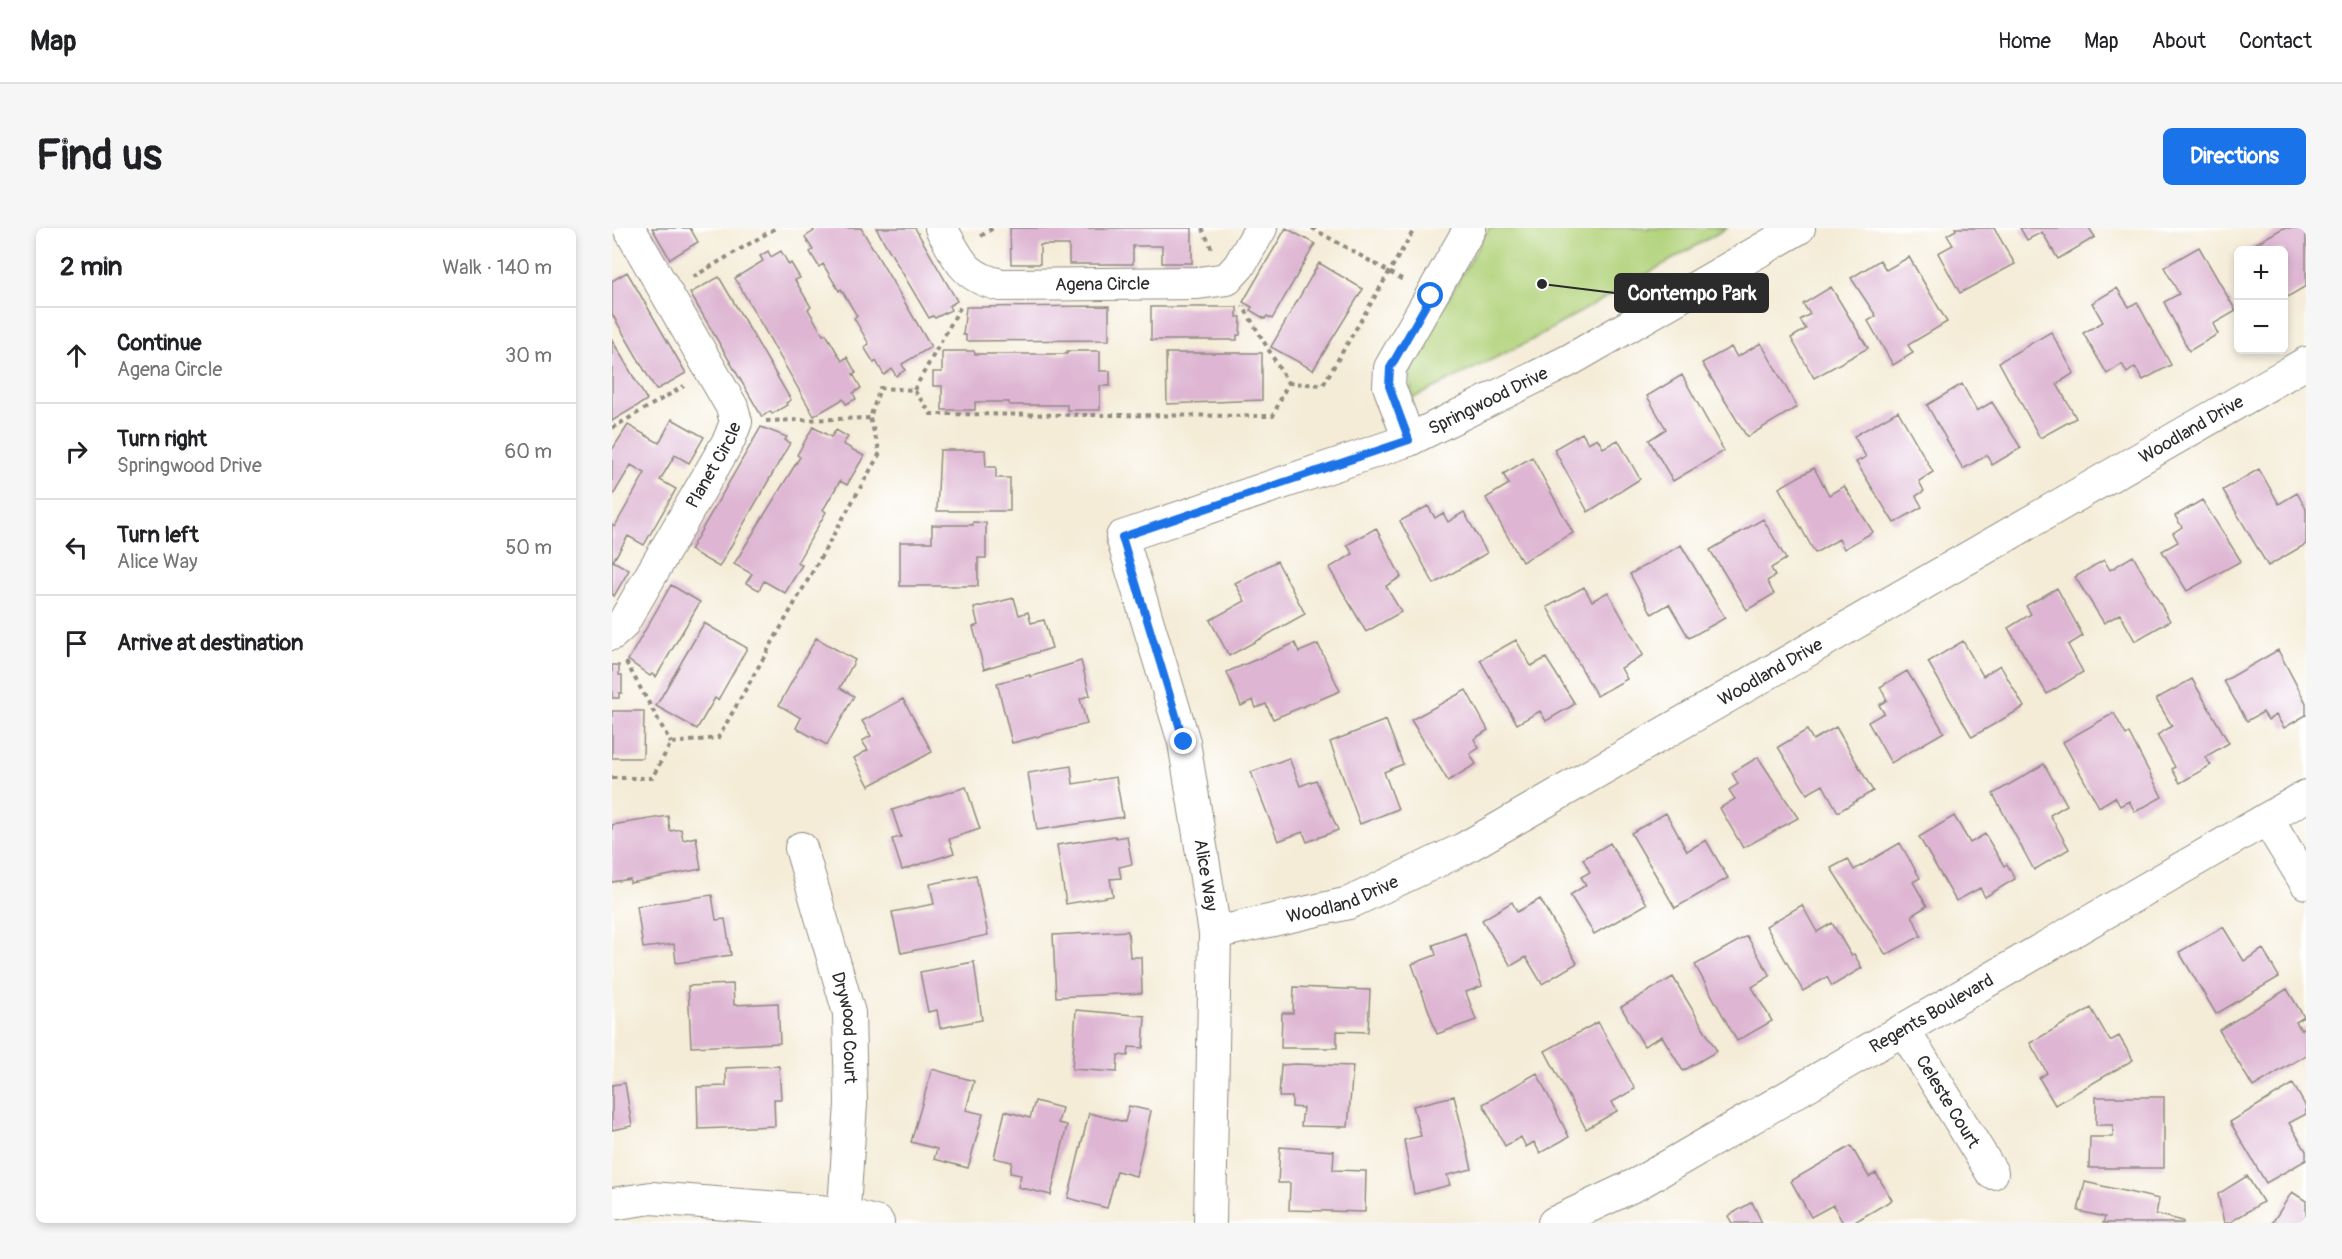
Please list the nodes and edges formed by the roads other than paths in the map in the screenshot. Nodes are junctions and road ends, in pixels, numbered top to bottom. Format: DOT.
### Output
graph roads {
  1 [pos="629,228"];
  2 [pos="941,228"];
  3 [pos="1261,228"];
  4 [pos="1470,228"];
  5 [pos="1799,228"];
  6 [pos="2306,363"];
  7 [pos="1409,440"];
  8 [pos="1122,537"];
  9 [pos="617,645"];
  10 [pos="2306,796"];
  11 [pos="2267,819"];
  12 [pos="801,848"];
  13 [pos="2306,883"];
  14 [pos="1215,933"];
  15 [pos="1904,1030"];
  16 [pos="1992,1173"];
  17 [pos="612,1204"];
  18 [pos="843,1218"];
  19 [pos="878,1223"];
  20 [pos="1210,1223"];
  21 [pos="1554,1223"];
  1 -- 9 [label="street, Planet Circle"];
  2 -- 3 [label="street, Agena Circle"];
  4 -- 7 [label="street"];
  5 -- 7 [label="street, Springwood Drive"];
  6 -- 14 [label="street, Woodland Drive"];
  7 -- 8 [label="street, Springwood Drive"];
  8 -- 14 [label="street, Alice Way"];
  10 -- 11 [label="street, Regents Boulevard"];
  11 -- 13 [label="street"];
  11 -- 15 [label="street, Regents Boulevard"];
  12 -- 18 [label="street, Drywood Court"];
  14 -- 20 [label="street, Alice Way"];
  15 -- 16 [label="street, Celeste Court"];
  15 -- 21 [label="street, Regents Boulevard"];
  17 -- 18 [label="street"];
  18 -- 19 [label="street"];
}
